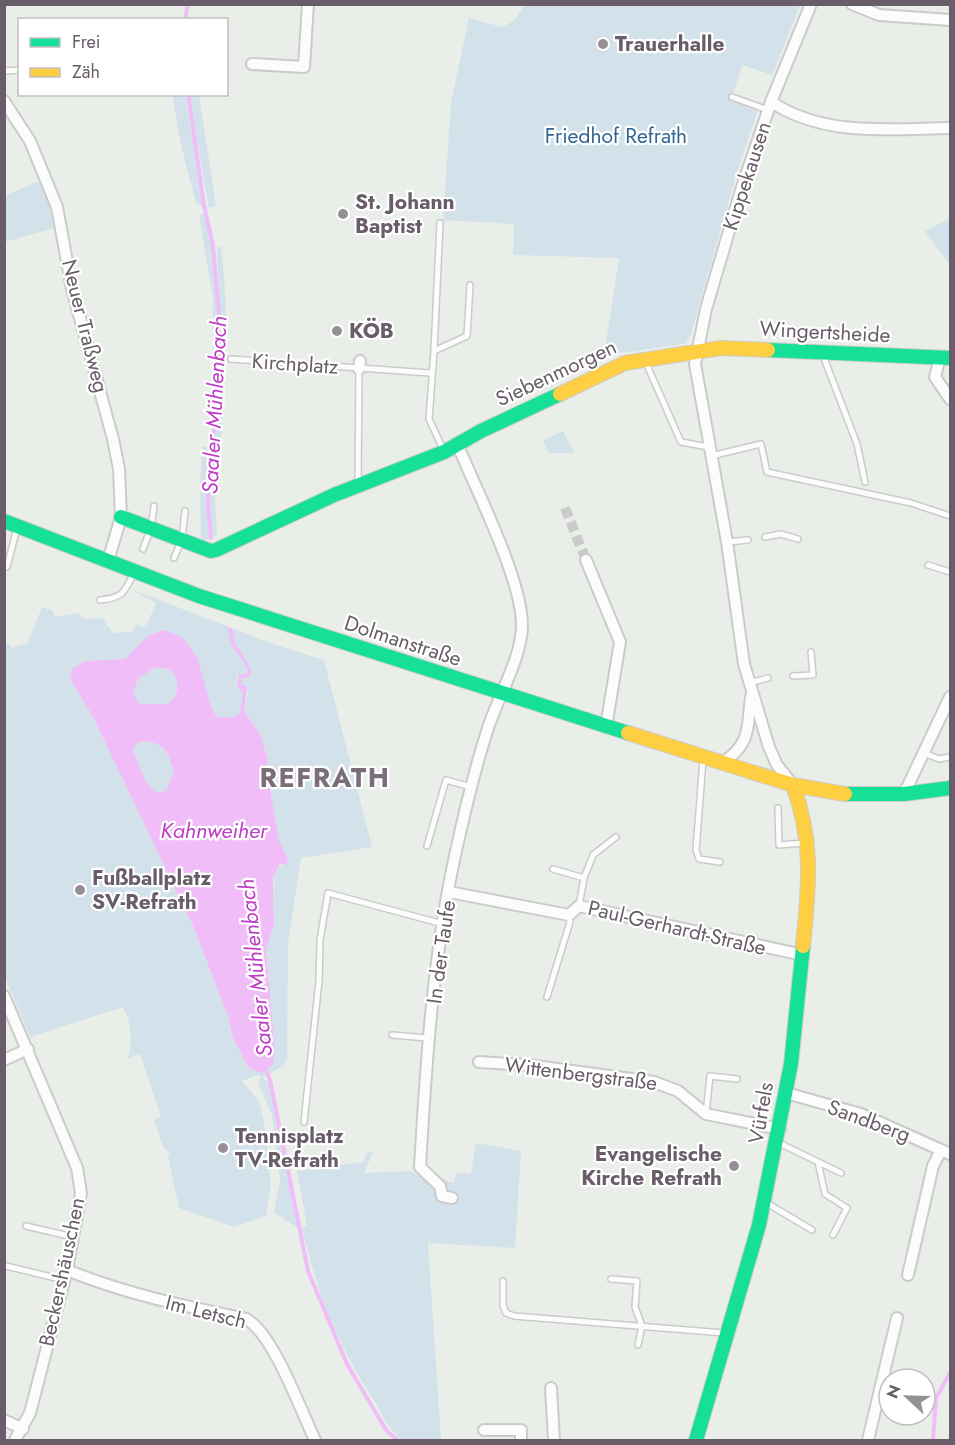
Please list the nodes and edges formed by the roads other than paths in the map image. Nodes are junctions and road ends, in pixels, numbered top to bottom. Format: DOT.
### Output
graph roads {
  1 [pos="308,4"];
  2 [pos="811,4"];
  3 [pos="852,4"];
  4 [pos="951,20"];
  5 [pos="252,64"];
  6 [pos="732,97"];
  7 [pos="4,101"];
  8 [pos="770,106"];
  9 [pos="951,128"];
  10 [pos="440,223"];
  11 [pos="470,285"];
  12 [pos="434,351"];
  13 [pos="697,351"];
  14 [pos="821,352"];
  15 [pos="945,358"];
  16 [pos="231,359"];
  17 [pos="645,359"];
  18 [pos="359,365"];
  19 [pos="430,373"];
  20 [pos="951,399"];
  21 [pos="458,446"];
  22 [pos="444,452"];
  23 [pos="709,452"];
  24 [pos="865,482"];
  25 [pos="358,487"];
  26 [pos="154,506"];
  27 [pos="185,511"];
  28 [pos="951,516"];
  29 [pos="121,517"];
  30 [pos="11,524"];
  31 [pos="151,528"];
  32 [pos="765,537"];
  33 [pos="182,539"];
  34 [pos="798,539"];
  35 [pos="748,540"];
  36 [pos="727,542"];
  37 [pos="143,549"];
  38 [pos="174,558"];
  39 [pos="586,560"];
  40 [pos="108,561"];
  41 [pos="928,565"];
  42 [pos="6,567"];
  43 [pos="135,571"];
  44 [pos="951,572"];
  45 [pos="100,600"];
  46 [pos="811,652"];
  47 [pos="794,676"];
  48 [pos="768,678"];
  49 [pos="750,687"];
  50 [pos="500,694"];
  51 [pos="951,697"];
  52 [pos="947,711"];
  53 [pos="606,727"];
  54 [pos="924,753"];
  55 [pos="703,757"];
  56 [pos="951,757"];
  57 [pos="722,763"];
  58 [pos="793,785"];
  59 [pos="472,787"];
  60 [pos="951,788"];
  61 [pos="904,794"];
  62 [pos="778,808"];
  63 [pos="616,837"];
  64 [pos="809,843"];
  65 [pos="427,846"];
  66 [pos="720,862"];
  67 [pos="553,869"];
  68 [pos="584,878"];
  69 [pos="449,892"];
  70 [pos="579,906"];
  71 [pos="569,915"];
  72 [pos="443,924"];
  73 [pos="803,955"];
  74 [pos="4,996"];
  75 [pos="547,997"];
  76 [pos="392,1035"];
  77 [pos="430,1038"];
  78 [pos="28,1049"];
  79 [pos="4,1060"];
  80 [pos="479,1062"];
  81 [pos="737,1078"];
  82 [pos="786,1093"];
  83 [pos="706,1114"];
  84 [pos="304,1122"];
  85 [pos="778,1136"];
  86 [pos="946,1152"];
  87 [pos="818,1162"];
  88 [pos="841,1173"];
  89 [pos="452,1198"];
  90 [pos="765,1202"];
  91 [pos="26,1226"];
  92 [pos="812,1230"];
  93 [pos="833,1235"];
  94 [pos="74,1237"];
  95 [pos="6,1266"];
  96 [pos="66,1275"];
  97 [pos="908,1275"];
  98 [pos="611,1279"];
  99 [pos="503,1281"];
  100 [pos="897,1318"];
  101 [pos="642,1326"];
  102 [pos="726,1334"];
  103 [pos="638,1345"];
  104 [pos="551,1388"];
  105 [pos="4,1420"];
  106 [pos="22,1429"];
  107 [pos="484,1430"];
  108 [pos="15,1440"];
  109 [pos="315,1440"];
  110 [pos="521,1440"];
  111 [pos="554,1440"];
  112 [pos="696,1440"];
  113 [pos="868,1440"];
  1 -- 5 [label="street"];
  2 -- 8 [label="street, Kippekausen"];
  3 -- 4 [label="street"];
  6 -- 8 [label="lane"];
  7 -- 29 [label="street, Neuer Traßweg"];
  8 -- 9 [label="street"];
  8 -- 13 [label="street, Kippekausen"];
  10 -- 12 [label="lane"];
  11 -- 12 [label="lane"];
  12 -- 22 [label="lane"];
  13 -- 14 [label="street, Wingertsheide"];
  13 -- 17 [label="street, Siebenmorgen"];
  13 -- 23 [label="street"];
  14 -- 15 [label="street, Wingertsheide"];
  14 -- 24 [label="lane"];
  15 -- 20 [label="street"];
  16 -- 18 [label="lane, Kirchplatz"];
  17 -- 21 [label="street, Siebenmorgen"];
  17 -- 23 [label="lane"];
  18 -- 19 [label="lane"];
  18 -- 25 [label="lane, Kirchplatz"];
  21 -- 22 [label="street, Siebenmorgen"];
  21 -- 50 [label="street, In der Taufe"];
  22 -- 25 [label="street, Siebenmorgen"];
  23 -- 28 [label="lane"];
  23 -- 36 [label="street"];
  25 -- 33 [label="street, Siebenmorgen"];
  26 -- 31 [label="lane"];
  27 -- 33 [label="lane"];
  29 -- 31 [label="street, Siebenmorgen"];
  29 -- 40 [label="street, Neuer Traßweg"];
  30 -- 40 [label="street, Dolmanstraße"];
  30 -- 42 [label="lane"];
  31 -- 33 [label="street, Siebenmorgen"];
  31 -- 37 [label="lane"];
  32 -- 34 [label="lane"];
  33 -- 38 [label="lane"];
  35 -- 36 [label="lane"];
  36 -- 49 [label="street"];
  39 -- 53 [label="street"];
  40 -- 43 [label="street, Dolmanstraße"];
  41 -- 44 [label="lane"];
  43 -- 45 [label="lane"];
  43 -- 50 [label="street, Dolmanstraße"];
  46 -- 47 [label="lane"];
  48 -- 49 [label="lane"];
  49 -- 57 [label="street"];
  49 -- 58 [label="street"];
  50 -- 53 [label="street, Dolmanstraße"];
  50 -- 59 [label="street, In der Taufe"];
  51 -- 52 [label="street"];
  52 -- 54 [label="street"];
  53 -- 55 [label="street, Dolmanstraße"];
  54 -- 56 [label="lane"];
  54 -- 61 [label="street"];
  55 -- 57 [label="street, Dolmanstraße"];
  55 -- 66 [label="lane"];
  57 -- 58 [label="street, Dolmanstraße"];
  58 -- 61 [label="street, Dolmanstraße"];
  58 -- 64 [label="street, Vürfels"];
  59 -- 65 [label="lane"];
  59 -- 69 [label="street, In der Taufe"];
  60 -- 61 [label="street, Dolmanstraße"];
  62 -- 64 [label="lane"];
  63 -- 68 [label="lane"];
  64 -- 73 [label="street, Vürfels"];
  67 -- 68 [label="lane"];
  68 -- 70 [label="lane"];
  69 -- 71 [label="street, Paul-Gerhardt-Straße"];
  69 -- 72 [label="street, In der Taufe"];
  70 -- 71 [label="street, Paul-Gerhardt-Straße"];
  70 -- 73 [label="street, Paul-Gerhardt-Straße"];
  71 -- 75 [label="lane"];
  72 -- 77 [label="street, In der Taufe"];
  72 -- 84 [label="lane"];
  73 -- 82 [label="street, Vürfels"];
  74 -- 78 [label="street, Beckershäuschen"];
  76 -- 77 [label="lane"];
  77 -- 89 [label="street, In der Taufe"];
  78 -- 79 [label="street"];
  78 -- 94 [label="street, Beckershäuschen"];
  80 -- 83 [label="street, Wittenbergstraße"];
  81 -- 83 [label="lane"];
  82 -- 85 [label="street, Vürfels"];
  82 -- 86 [label="street, Sandberg"];
  83 -- 85 [label="street, Wittenbergstraße"];
  85 -- 87 [label="lane"];
  85 -- 90 [label="street, Vürfels"];
  86 -- 97 [label="street"];
  87 -- 88 [label="lane"];
  87 -- 93 [label="lane"];
  90 -- 92 [label="lane"];
  90 -- 102 [label="street, Vürfels"];
  91 -- 94 [label="lane"];
  94 -- 96 [label="street, Beckershäuschen"];
  95 -- 96 [label="lane"];
  96 -- 106 [label="street, Beckershäuschen"];
  96 -- 109 [label="street, Im Letsch"];
  98 -- 101 [label="lane"];
  99 -- 101 [label="lane"];
  100 -- 113 [label="street"];
  101 -- 102 [label="lane"];
  101 -- 103 [label="lane"];
  102 -- 112 [label="street, Vürfels"];
  104 -- 111 [label="street"];
  105 -- 106 [label="street"];
  106 -- 108 [label="street, Beckershäuschen"];
  107 -- 110 [label="street"];
}
